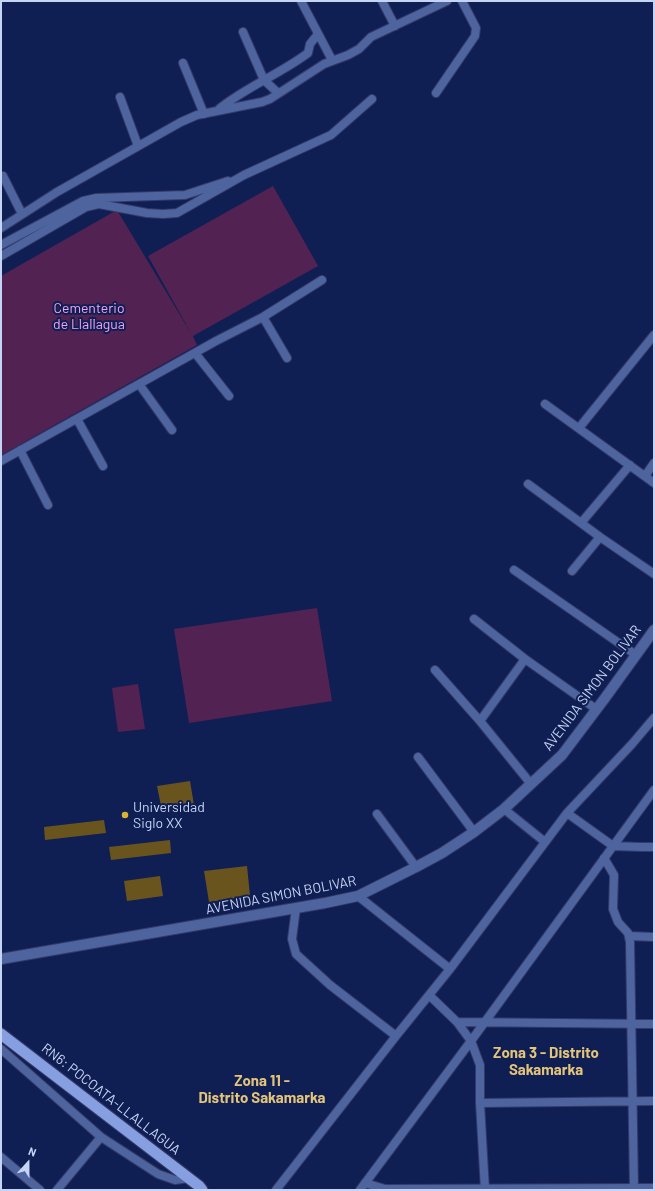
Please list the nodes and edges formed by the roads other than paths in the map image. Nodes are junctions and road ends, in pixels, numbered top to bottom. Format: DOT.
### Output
graph roads {
  1 [pos="301,1"];
  2 [pos="382,1"];
  3 [pos="447,1"];
  4 [pos="462,1"];
  5 [pos="395,26"];
  6 [pos="243,32"];
  7 [pos="318,34"];
  8 [pos="332,60"];
  9 [pos="183,63"];
  10 [pos="264,80"];
  11 [pos="278,93"];
  12 [pos="436,93"];
  13 [pos="120,97"];
  14 [pos="372,99"];
  15 [pos="216,111"];
  16 [pos="204,114"];
  17 [pos="138,146"];
  18 [pos="244,175"];
  19 [pos="3,176"];
  20 [pos="22,214"];
  21 [pos="1,228"];
  22 [pos="1,245"];
  23 [pos="1,256"];
  24 [pos="322,280"];
  25 [pos="263,317"];
  26 [pos="654,335"];
  27 [pos="195,353"];
  28 [pos="287,358"];
  29 [pos="139,384"];
  30 [pos="229,396"];
  31 [pos="545,404"];
  32 [pos="77,419"];
  33 [pos="579,428"];
  34 [pos="172,430"];
  35 [pos="20,450"];
  36 [pos="1,461"];
  37 [pos="654,463"];
  38 [pos="630,465"];
  39 [pos="103,466"];
  40 [pos="644,476"];
  41 [pos="654,483"];
  42 [pos="528,484"];
  43 [pos="48,505"];
  44 [pos="581,523"];
  45 [pos="600,538"];
  46 [pos="514,570"];
  47 [pos="572,572"];
  48 [pos="654,574"];
  49 [pos="474,619"];
  50 [pos="654,630"];
  51 [pos="636,655"];
  52 [pos="525,659"];
  53 [pos="435,670"];
  54 [pos="596,709"];
  55 [pos="654,718"];
  56 [pos="480,721"];
  57 [pos="418,757"];
  58 [pos="531,784"];
  59 [pos="654,790"];
  60 [pos="504,809"];
  61 [pos="567,813"];
  62 [pos="377,814"];
  63 [pos="474,832"];
  64 [pos="544,842"];
  65 [pos="613,846"];
  66 [pos="654,847"];
  67 [pos="604,858"];
  68 [pos="416,867"];
  69 [pos="358,896"];
  70 [pos="296,908"];
  71 [pos="629,936"];
  72 [pos="654,937"];
  73 [pos="1,960"];
  74 [pos="450,969"];
  75 [pos="429,995"];
  76 [pos="456,1022"];
  77 [pos="484,1022"];
  78 [pos="631,1024"];
  79 [pos="654,1024"];
  80 [pos="1,1034"];
  81 [pos="396,1036"];
  82 [pos="471,1041"];
  83 [pos="1,1049"];
  84 [pos="632,1101"];
  85 [pos="654,1101"];
  86 [pos="480,1103"];
  87 [pos="101,1137"];
  88 [pos="1,1157"];
  89 [pos="189,1178"];
  90 [pos="365,1183"];
  91 [pos="654,1188"];
  92 [pos="634,1189"];
  93 [pos="40,1190"];
  94 [pos="57,1190"];
  95 [pos="202,1190"];
  96 [pos="276,1190"];
  97 [pos="360,1190"];
  98 [pos="485,1190"];
  1 -- 7 [label="street"];
  2 -- 5 [label="street"];
  3 -- 5 [label="street"];
  4 -- 12 [label="street"];
  5 -- 8 [label="street"];
  6 -- 10 [label="street"];
  7 -- 8 [label="street"];
  7 -- 10 [label="street"];
  8 -- 11 [label="street"];
  9 -- 16 [label="street"];
  10 -- 11 [label="street"];
  10 -- 15 [label="street"];
  11 -- 15 [label="street"];
  13 -- 17 [label="street"];
  14 -- 18 [label="street"];
  15 -- 16 [label="street"];
  16 -- 17 [label="street"];
  17 -- 20 [label="street"];
  18 -- 22 [label="street"];
  18 -- 23 [label="street"];
  19 -- 20 [label="street"];
  20 -- 21 [label="street"];
  24 -- 25 [label="street"];
  25 -- 27 [label="street"];
  25 -- 28 [label="street"];
  26 -- 33 [label="street"];
  27 -- 29 [label="street"];
  27 -- 30 [label="street"];
  29 -- 32 [label="street"];
  29 -- 34 [label="street"];
  31 -- 33 [label="street"];
  32 -- 35 [label="street"];
  32 -- 39 [label="street"];
  33 -- 38 [label="street"];
  35 -- 36 [label="street"];
  35 -- 43 [label="street"];
  37 -- 40 [label="street"];
  38 -- 40 [label="street"];
  38 -- 44 [label="street"];
  40 -- 41 [label="street"];
  42 -- 44 [label="street"];
  44 -- 45 [label="street"];
  45 -- 47 [label="street"];
  45 -- 48 [label="street"];
  46 -- 51 [label="street"];
  49 -- 52 [label="street"];
  50 -- 51 [label="main road, AVENIDA SIMON BOLIVAR"];
  51 -- 54 [label="main road, AVENIDA SIMON BOLIVAR"];
  52 -- 54 [label="street"];
  52 -- 56 [label="street"];
  53 -- 56 [label="street"];
  54 -- 58 [label="main road, AVENIDA SIMON BOLIVAR"];
  55 -- 61 [label="street"];
  56 -- 58 [label="street"];
  57 -- 63 [label="street"];
  58 -- 60 [label="main road, AVENIDA SIMON BOLIVAR"];
  59 -- 65 [label="street"];
  60 -- 63 [label="main road, AVENIDA SIMON BOLIVAR"];
  60 -- 64 [label="street"];
  61 -- 64 [label="street"];
  61 -- 65 [label="street"];
  62 -- 68 [label="street"];
  63 -- 68 [label="main road, AVENIDA SIMON BOLIVAR"];
  64 -- 74 [label="street"];
  65 -- 66 [label="street"];
  65 -- 67 [label="street"];
  67 -- 71 [label="street"];
  67 -- 77 [label="street"];
  68 -- 69 [label="main road, AVENIDA SIMON BOLIVAR"];
  69 -- 70 [label="main road, AVENIDA SIMON BOLIVAR"];
  69 -- 74 [label="street"];
  70 -- 73 [label="main road, AVENIDA SIMON BOLIVAR"];
  70 -- 81 [label="street"];
  71 -- 72 [label="street"];
  71 -- 78 [label="street"];
  74 -- 75 [label="street"];
  75 -- 76 [label="street"];
  75 -- 81 [label="street"];
  76 -- 77 [label="street"];
  76 -- 82 [label="street"];
  77 -- 78 [label="street"];
  77 -- 82 [label="street"];
  78 -- 79 [label="street"];
  78 -- 84 [label="street"];
  80 -- 89 [label="highway, RN6: POCOATA-LLALLAGUA"];
  81 -- 96 [label="street"];
  82 -- 86 [label="street"];
  82 -- 90 [label="street"];
  83 -- 87 [label="street"];
  84 -- 85 [label="street"];
  84 -- 86 [label="street"];
  84 -- 92 [label="street"];
  86 -- 98 [label="street"];
  87 -- 89 [label="street"];
  87 -- 94 [label="street"];
  88 -- 93 [label="street"];
  89 -- 95 [label="highway, RN6: POCOATA-LLALLAGUA"];
  90 -- 97 [label="street"];
  90 -- 98 [label="street"];
  91 -- 92 [label="street"];
  92 -- 98 [label="street"];
}
